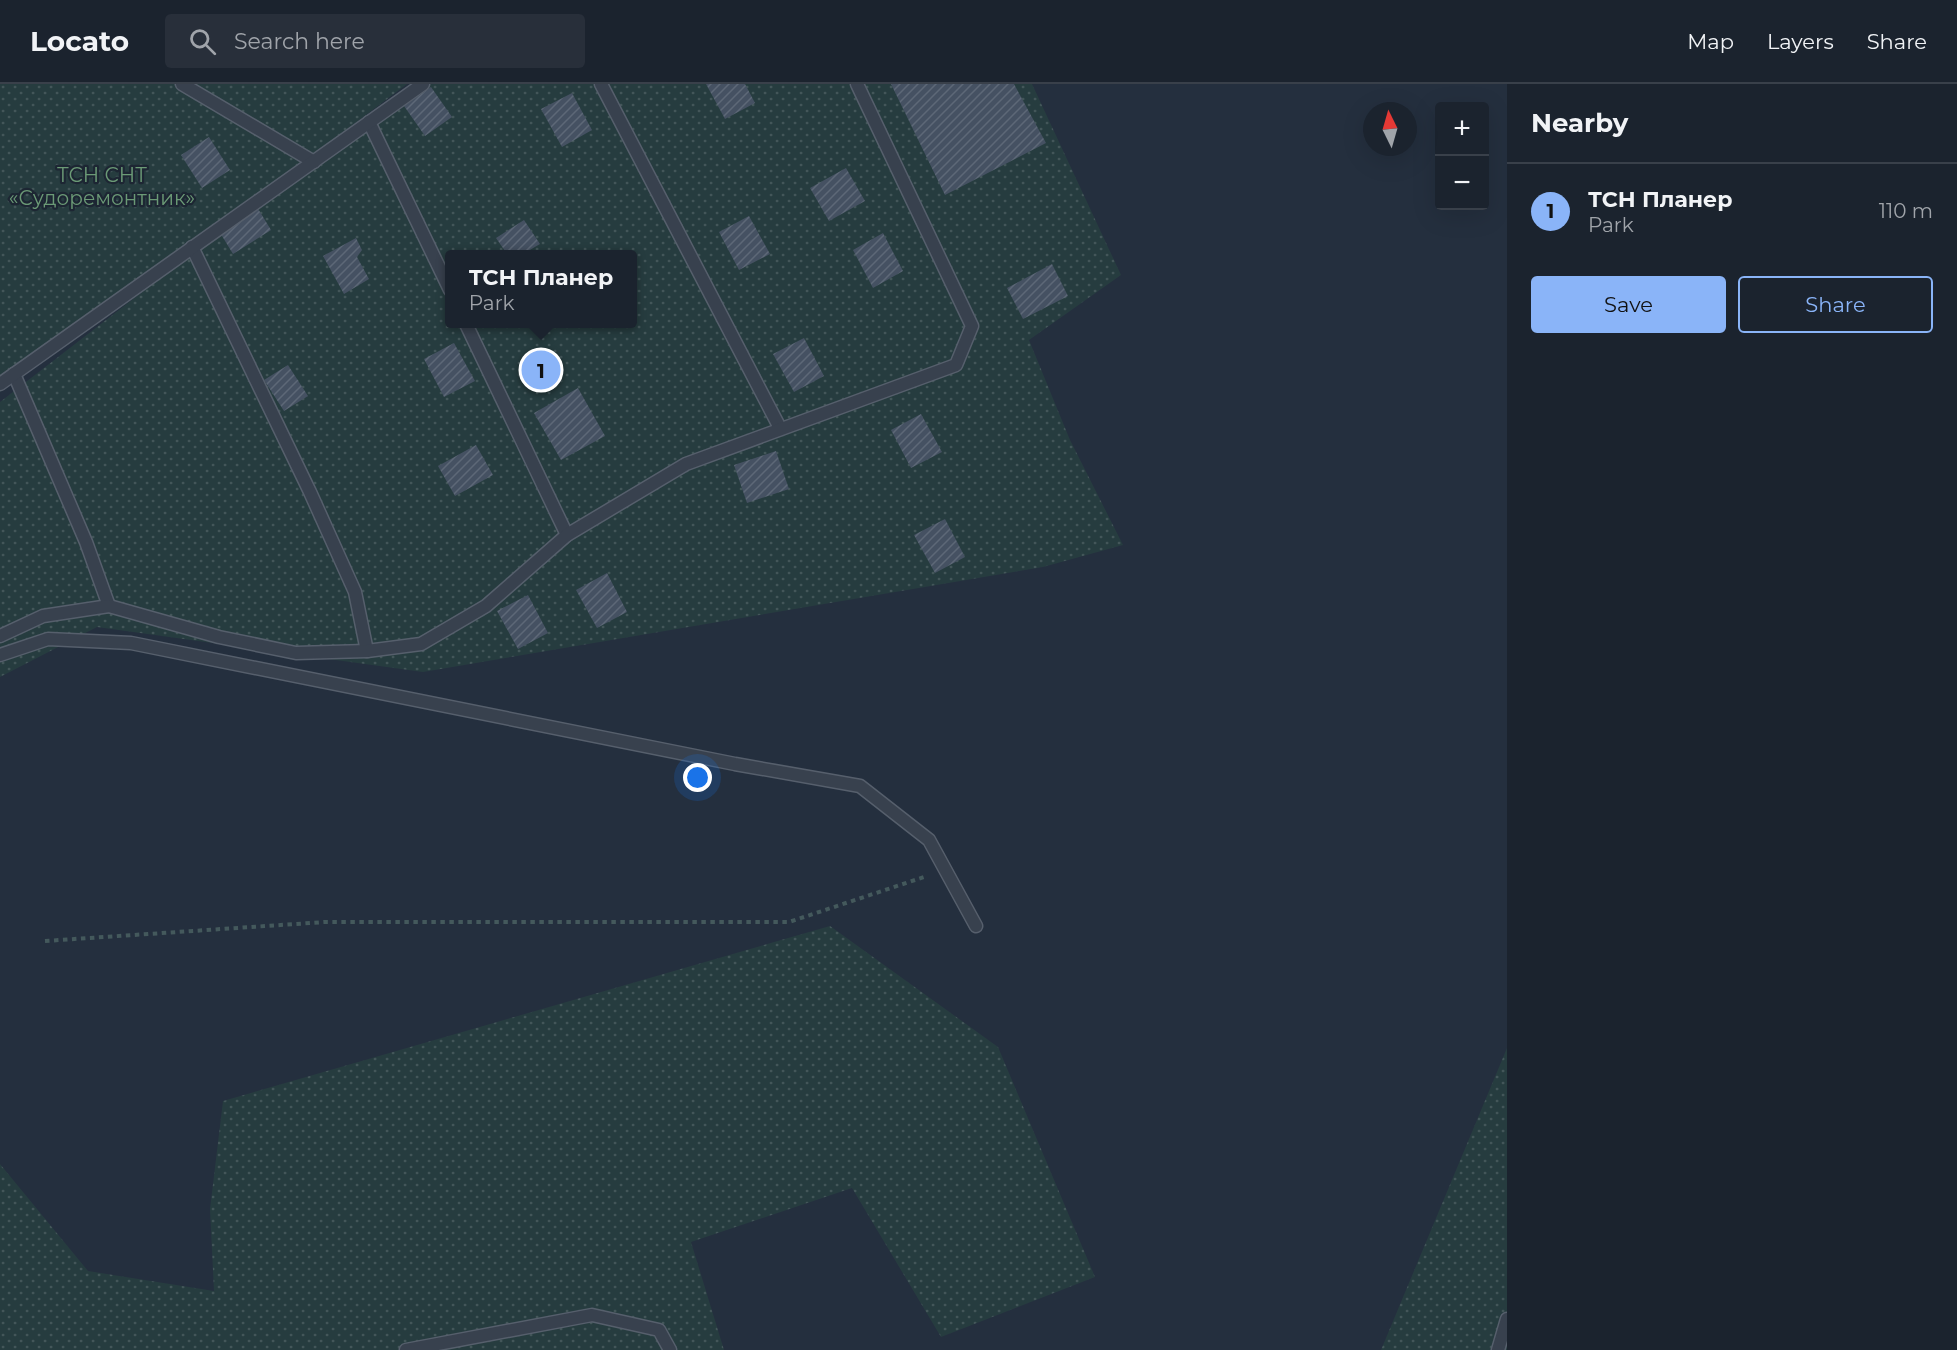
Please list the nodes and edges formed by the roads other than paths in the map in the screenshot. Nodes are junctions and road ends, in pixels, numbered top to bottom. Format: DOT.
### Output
graph roads {
  1 [pos="182,84"];
  2 [pos="423,84"];
  3 [pos="601,84"];
  4 [pos="857,84"];
  5 [pos="369,122"];
  6 [pos="314,162"];
  7 [pos="192,247"];
  8 [pos="445,280"];
  9 [pos="468,328"];
  10 [pos="14,374"];
  11 [pos="0,384"];
  12 [pos="780,428"];
  13 [pos="567,535"];
  14 [pos="109,606"];
  15 [pos="0,636"];
  16 [pos="367,651"];
  17 [pos="0,655"];
  18 [pos="976,927"];
  19 [pos="1507,1319"];
  20 [pos="1501,1348"];
  21 [pos="406,1350"];
  22 [pos="670,1350"];
  1 -- 6 [label="lane"];
  2 -- 5 [label="lane"];
  3 -- 12 [label="lane"];
  4 -- 12 [label="lane"];
  5 -- 6 [label="lane"];
  5 -- 8 [label="lane"];
  6 -- 7 [label="lane"];
  7 -- 10 [label="lane"];
  7 -- 16 [label="lane"];
  9 -- 13 [label="lane"];
  10 -- 11 [label="lane"];
  10 -- 14 [label="lane"];
  12 -- 13 [label="lane"];
  13 -- 16 [label="lane"];
  14 -- 15 [label="lane"];
  14 -- 16 [label="lane"];
  17 -- 18 [label="lane"];
  19 -- 20 [label="lane"];
  21 -- 22 [label="lane"];
}
